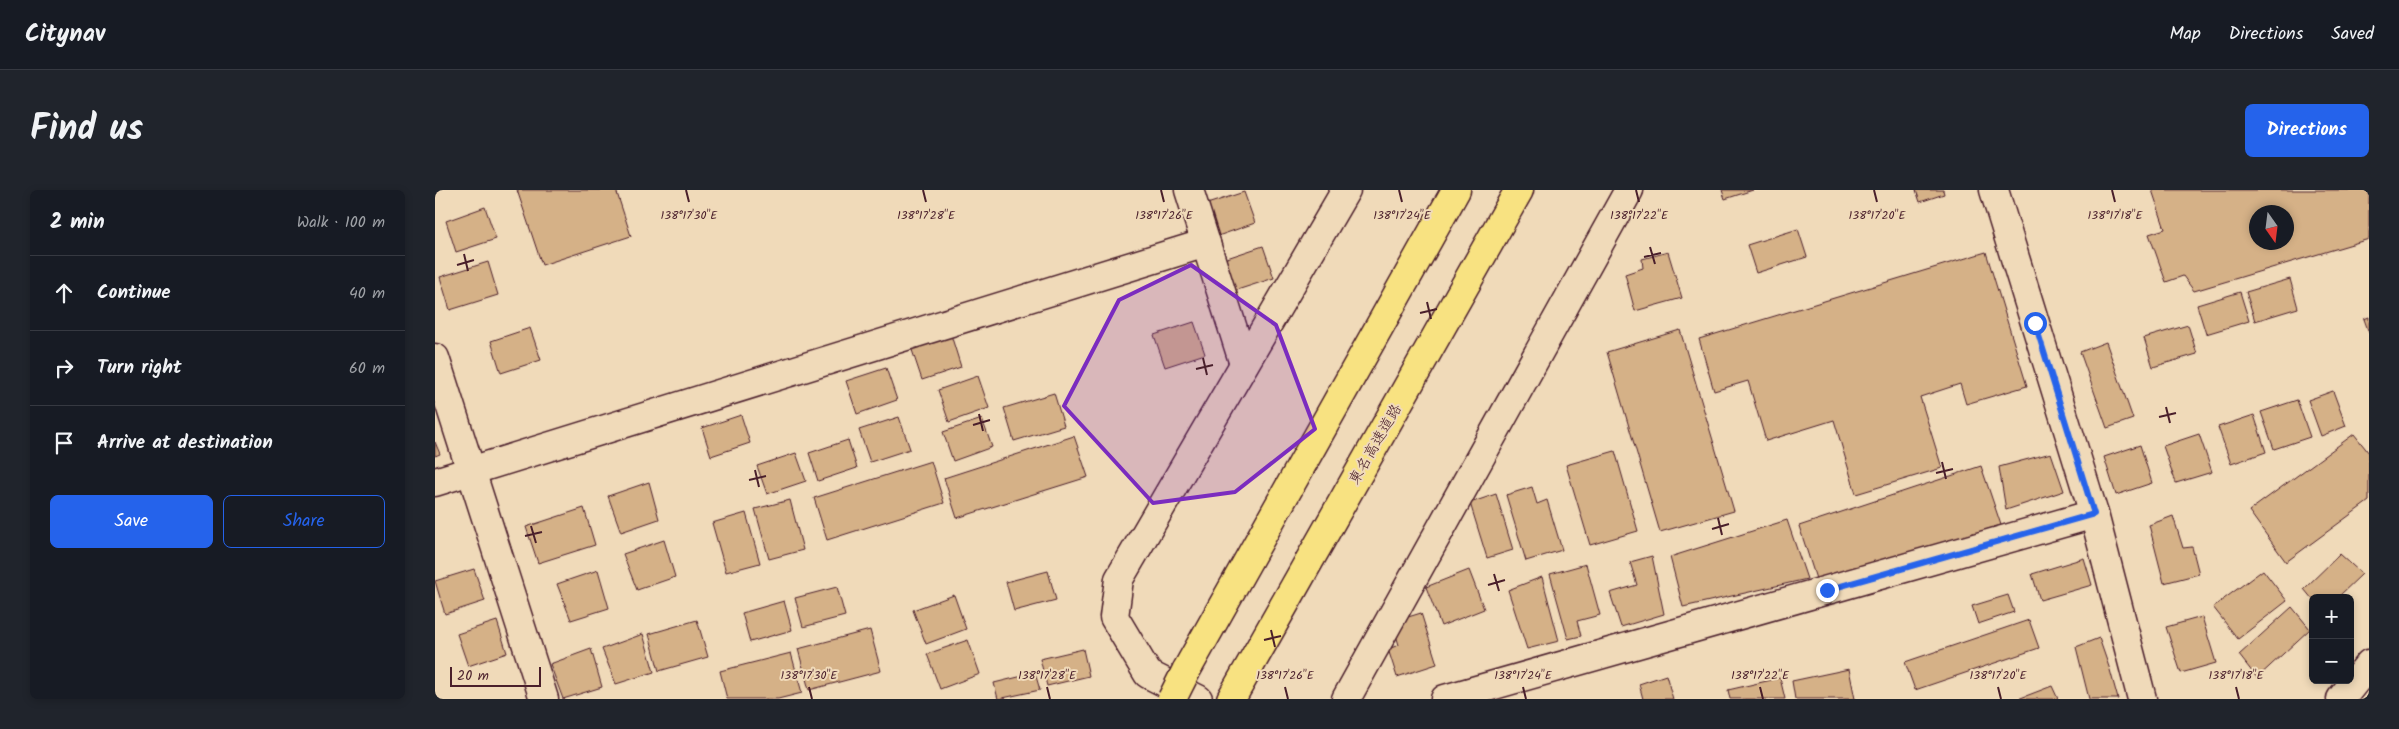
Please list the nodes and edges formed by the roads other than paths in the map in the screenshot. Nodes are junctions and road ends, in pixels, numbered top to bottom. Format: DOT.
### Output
graph roads {
  1 [pos="1189,190"];
  2 [pos="1345,190"];
  3 [pos="1456,190"];
  4 [pos="1519,190"];
  5 [pos="1629,190"];
  6 [pos="1993,190"];
  7 [pos="1206,243"];
  8 [pos="435,358"];
  9 [pos="1244,364"];
  10 [pos="472,471"];
  11 [pos="435,482"];
  12 [pos="2094,514"];
  13 [pos="2369,664"];
  14 [pos="1232,697"];
  15 [pos="544,699"];
  16 [pos="1172,699"];
  17 [pos="1198,699"];
  18 [pos="1346,699"];
  19 [pos="1445,699"];
  20 [pos="2142,699"];
  21 [pos="2341,699"];
  1 -- 7 [label="street"];
  2 -- 9 [label="street"];
  3 -- 16 [label="highway, bridge"];
  4 -- 14 [label="highway, 東名高速道路"];
  5 -- 18 [label="street"];
  6 -- 12 [label="street"];
  7 -- 9 [label="street"];
  7 -- 10 [label="street"];
  8 -- 10 [label="street"];
  9 -- 17 [label="street"];
  10 -- 11 [label="street"];
  10 -- 15 [label="street"];
  12 -- 19 [label="street"];
  12 -- 20 [label="street"];
  13 -- 21 [label="street"];
}
